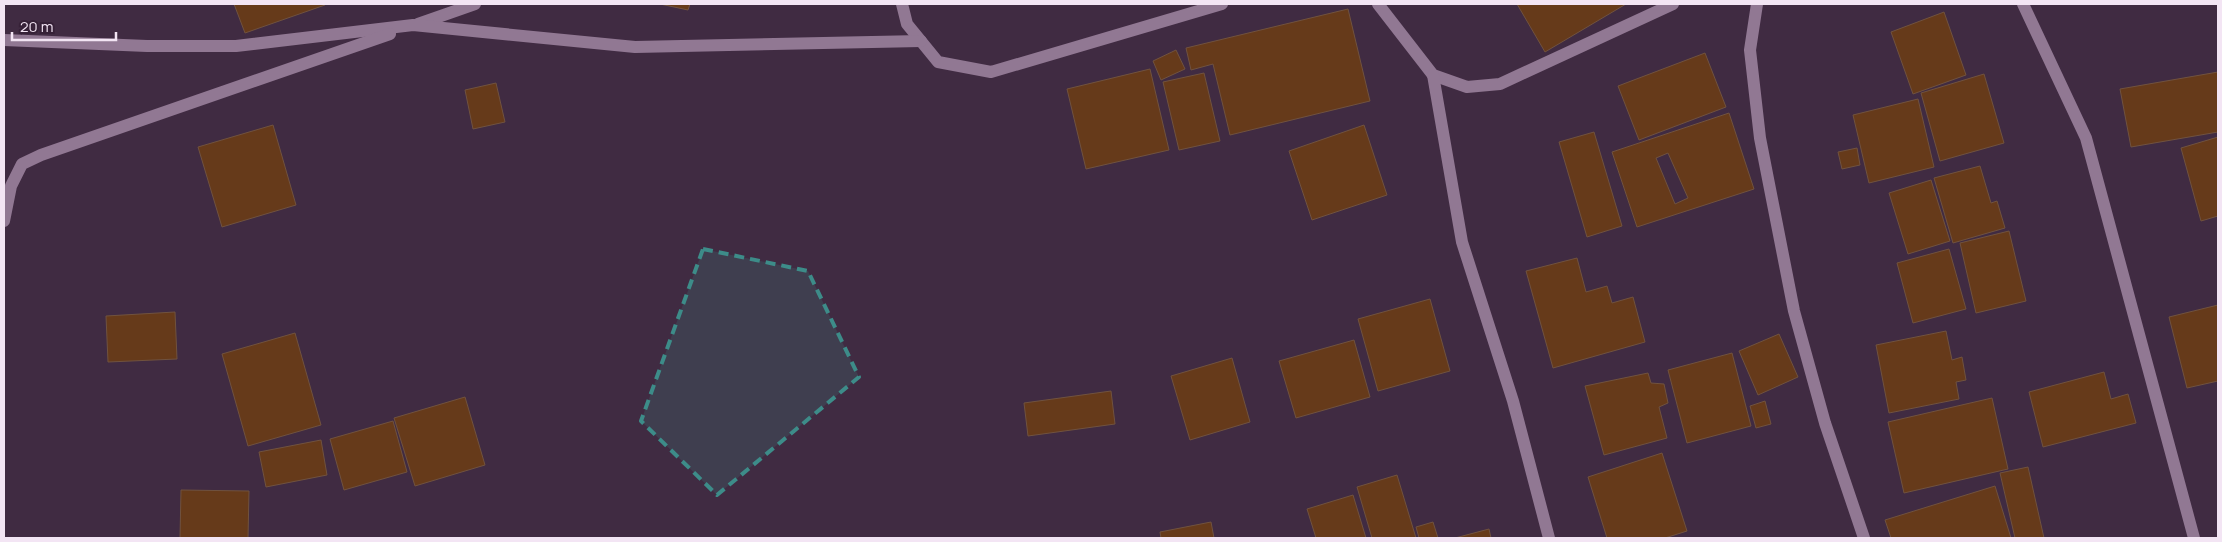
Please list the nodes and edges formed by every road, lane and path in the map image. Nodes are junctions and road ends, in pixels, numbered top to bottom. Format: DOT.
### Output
graph roads {
  1 [pos="475,4"];
  2 [pos="902,4"];
  3 [pos="1222,4"];
  4 [pos="1378,4"];
  5 [pos="1673,4"];
  6 [pos="1757,4"];
  7 [pos="2023,4"];
  8 [pos="413,26"];
  9 [pos="4,40"];
  10 [pos="921,41"];
  11 [pos="1433,75"];
  12 [pos="4,221"];
  13 [pos="1548,538"];
  14 [pos="1864,538"];
  15 [pos="2194,538"];
  1 -- 8 [label="street"];
  2 -- 10 [label="street"];
  3 -- 10 [label="street"];
  4 -- 11 [label="street"];
  5 -- 11 [label="street"];
  6 -- 14 [label="street"];
  7 -- 15 [label="street"];
  8 -- 9 [label="street"];
  8 -- 10 [label="street"];
  8 -- 12 [label="street"];
  11 -- 13 [label="street"];
}
